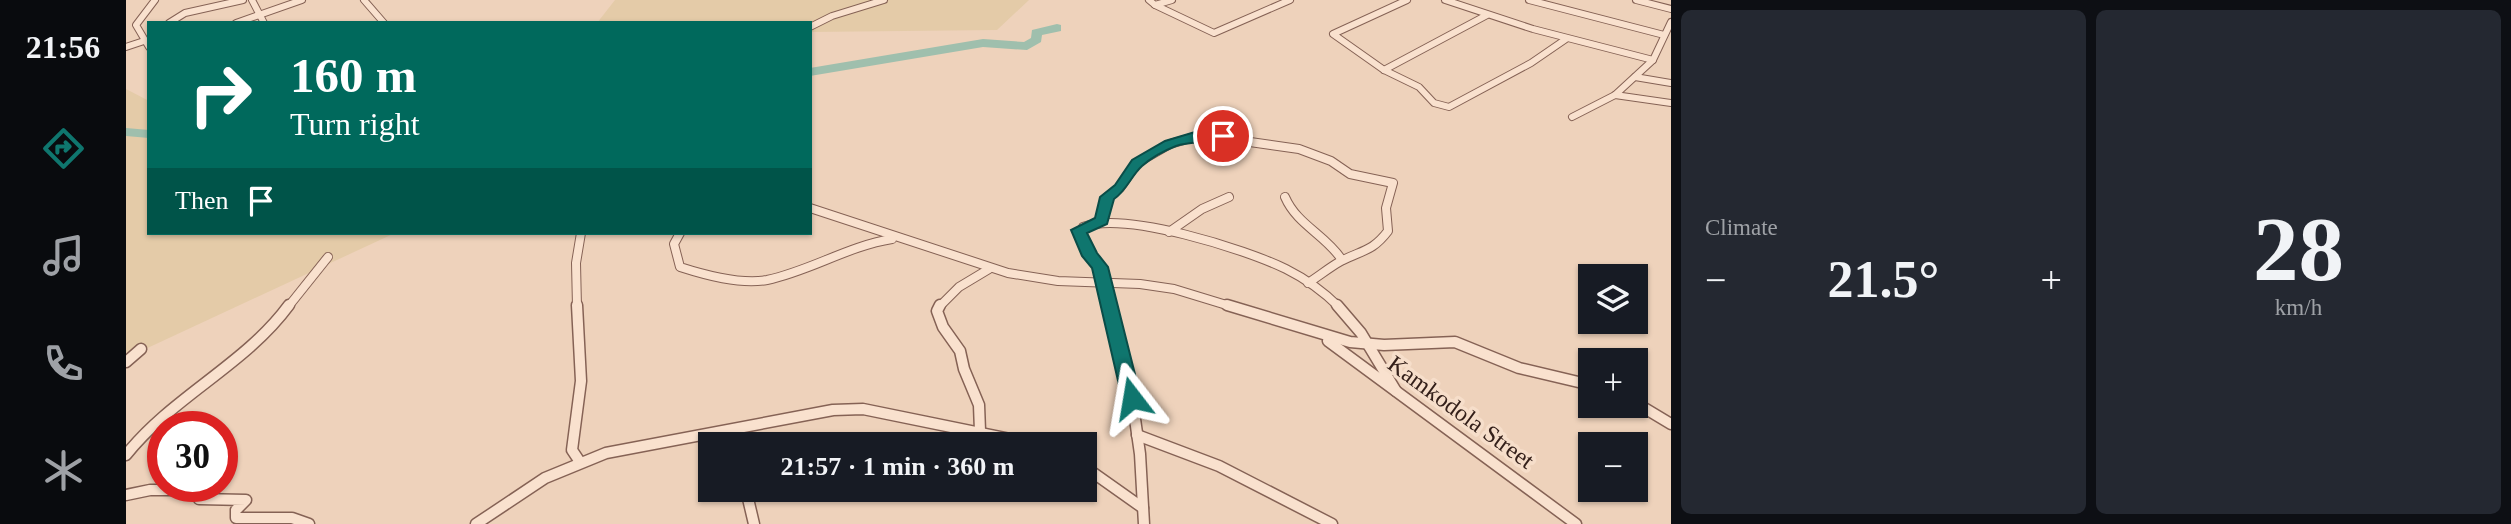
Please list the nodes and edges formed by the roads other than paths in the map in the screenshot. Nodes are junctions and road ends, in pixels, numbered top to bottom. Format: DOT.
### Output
graph roads {
  1 [pos="156,0"];
  2 [pos="243,0"];
  3 [pos="252,0"];
  4 [pos="302,0"];
  5 [pos="365,0"];
  6 [pos="884,0"];
  7 [pos="1172,0"];
  8 [pos="1290,0"];
  9 [pos="1407,0"];
  10 [pos="1445,0"];
  11 [pos="1530,0"];
  12 [pos="1636,0"];
  13 [pos="1152,3"];
  14 [pos="1671,9"];
  15 [pos="259,14"];
  16 [pos="1487,15"];
  17 [pos="172,21"];
  18 [pos="241,21"];
  19 [pos="263,21"];
  20 [pos="382,21"];
  21 [pos="1671,22"];
  22 [pos="812,26"];
  23 [pos="1664,35"];
  24 [pos="1566,38"];
  25 [pos="146,40"];
  26 [pos="126,47"];
  27 [pos="1653,60"];
  28 [pos="1384,70"];
  29 [pos="1635,77"];
  30 [pos="1671,83"];
  31 [pos="1615,94"];
  32 [pos="1671,103"];
  33 [pos="1572,117"];
  34 [pos="1229,197"];
  35 [pos="1285,197"];
  36 [pos="812,209"];
  37 [pos="1102,220"];
  38 [pos="1169,232"];
  39 [pos="581,235"];
  40 [pos="679,235"];
  41 [pos="897,238"];
  42 [pos="328,257"];
  43 [pos="1342,260"];
  44 [pos="990,268"];
  45 [pos="1102,283"];
  46 [pos="1308,283"];
  47 [pos="1321,336"];
  48 [pos="1368,345"];
  49 [pos="141,349"];
  50 [pos="126,362"];
  51 [pos="1578,382"];
  52 [pos="1396,391"];
  53 [pos="1648,410"];
  54 [pos="1671,424"];
  55 [pos="732,430"];
  56 [pos="980,431"];
  57 [pos="984,432"];
  58 [pos="1138,435"];
  59 [pos="126,455"];
  60 [pos="580,462"];
  61 [pos="1097,475"];
  62 [pos="126,495"];
  63 [pos="749,502"];
  64 [pos="1143,508"];
  65 [pos="309,524"];
  66 [pos="476,524"];
  67 [pos="754,524"];
  68 [pos="1144,524"];
  69 [pos="1332,524"];
  70 [pos="1576,524"];
  1 -- 25 [label="street"];
  2 -- 17 [label="street"];
  3 -- 15 [label="street"];
  4 -- 15 [label="street"];
  5 -- 20 [label="street"];
  6 -- 22 [label="street"];
  7 -- 13 [label="street"];
  8 -- 13 [label="street"];
  9 -- 28 [label="street"];
  10 -- 16 [label="street"];
  11 -- 23 [label="street"];
  12 -- 14 [label="street"];
  15 -- 18 [label="street"];
  15 -- 19 [label="street"];
  16 -- 24 [label="street"];
  16 -- 28 [label="street"];
  21 -- 23 [label="street"];
  23 -- 27 [label="street"];
  24 -- 27 [label="street"];
  24 -- 28 [label="street"];
  25 -- 26 [label="street"];
  27 -- 29 [label="street"];
  29 -- 30 [label="street"];
  29 -- 31 [label="street"];
  31 -- 32 [label="street"];
  31 -- 33 [label="street"];
  34 -- 38 [label="street"];
  35 -- 43 [label="street"];
  36 -- 41 [label="street"];
  37 -- 38 [label="street"];
  37 -- 43 [label="street"];
  37 -- 45 [label="street"];
  38 -- 46 [label="street"];
  39 -- 60 [label="street"];
  40 -- 41 [label="street"];
  41 -- 44 [label="street"];
  42 -- 59 [label="street"];
  43 -- 46 [label="street"];
  44 -- 45 [label="street"];
  44 -- 56 [label="street"];
  45 -- 47 [label="street"];
  45 -- 58 [label="street"];
  46 -- 48 [label="street"];
  47 -- 48 [label="street"];
  47 -- 52 [label="street, Kamkodola Street"];
  48 -- 51 [label="street"];
  48 -- 52 [label="street"];
  49 -- 50 [label="street"];
  52 -- 70 [label="street, Kamkodola Street"];
  53 -- 54 [label="street"];
  55 -- 56 [label="street"];
  55 -- 60 [label="street"];
  56 -- 57 [label="street"];
  58 -- 64 [label="street"];
  58 -- 69 [label="street"];
  60 -- 66 [label="street"];
  61 -- 64 [label="street"];
  62 -- 65 [label="street"];
  63 -- 67 [label="street"];
  64 -- 68 [label="street"];
}
